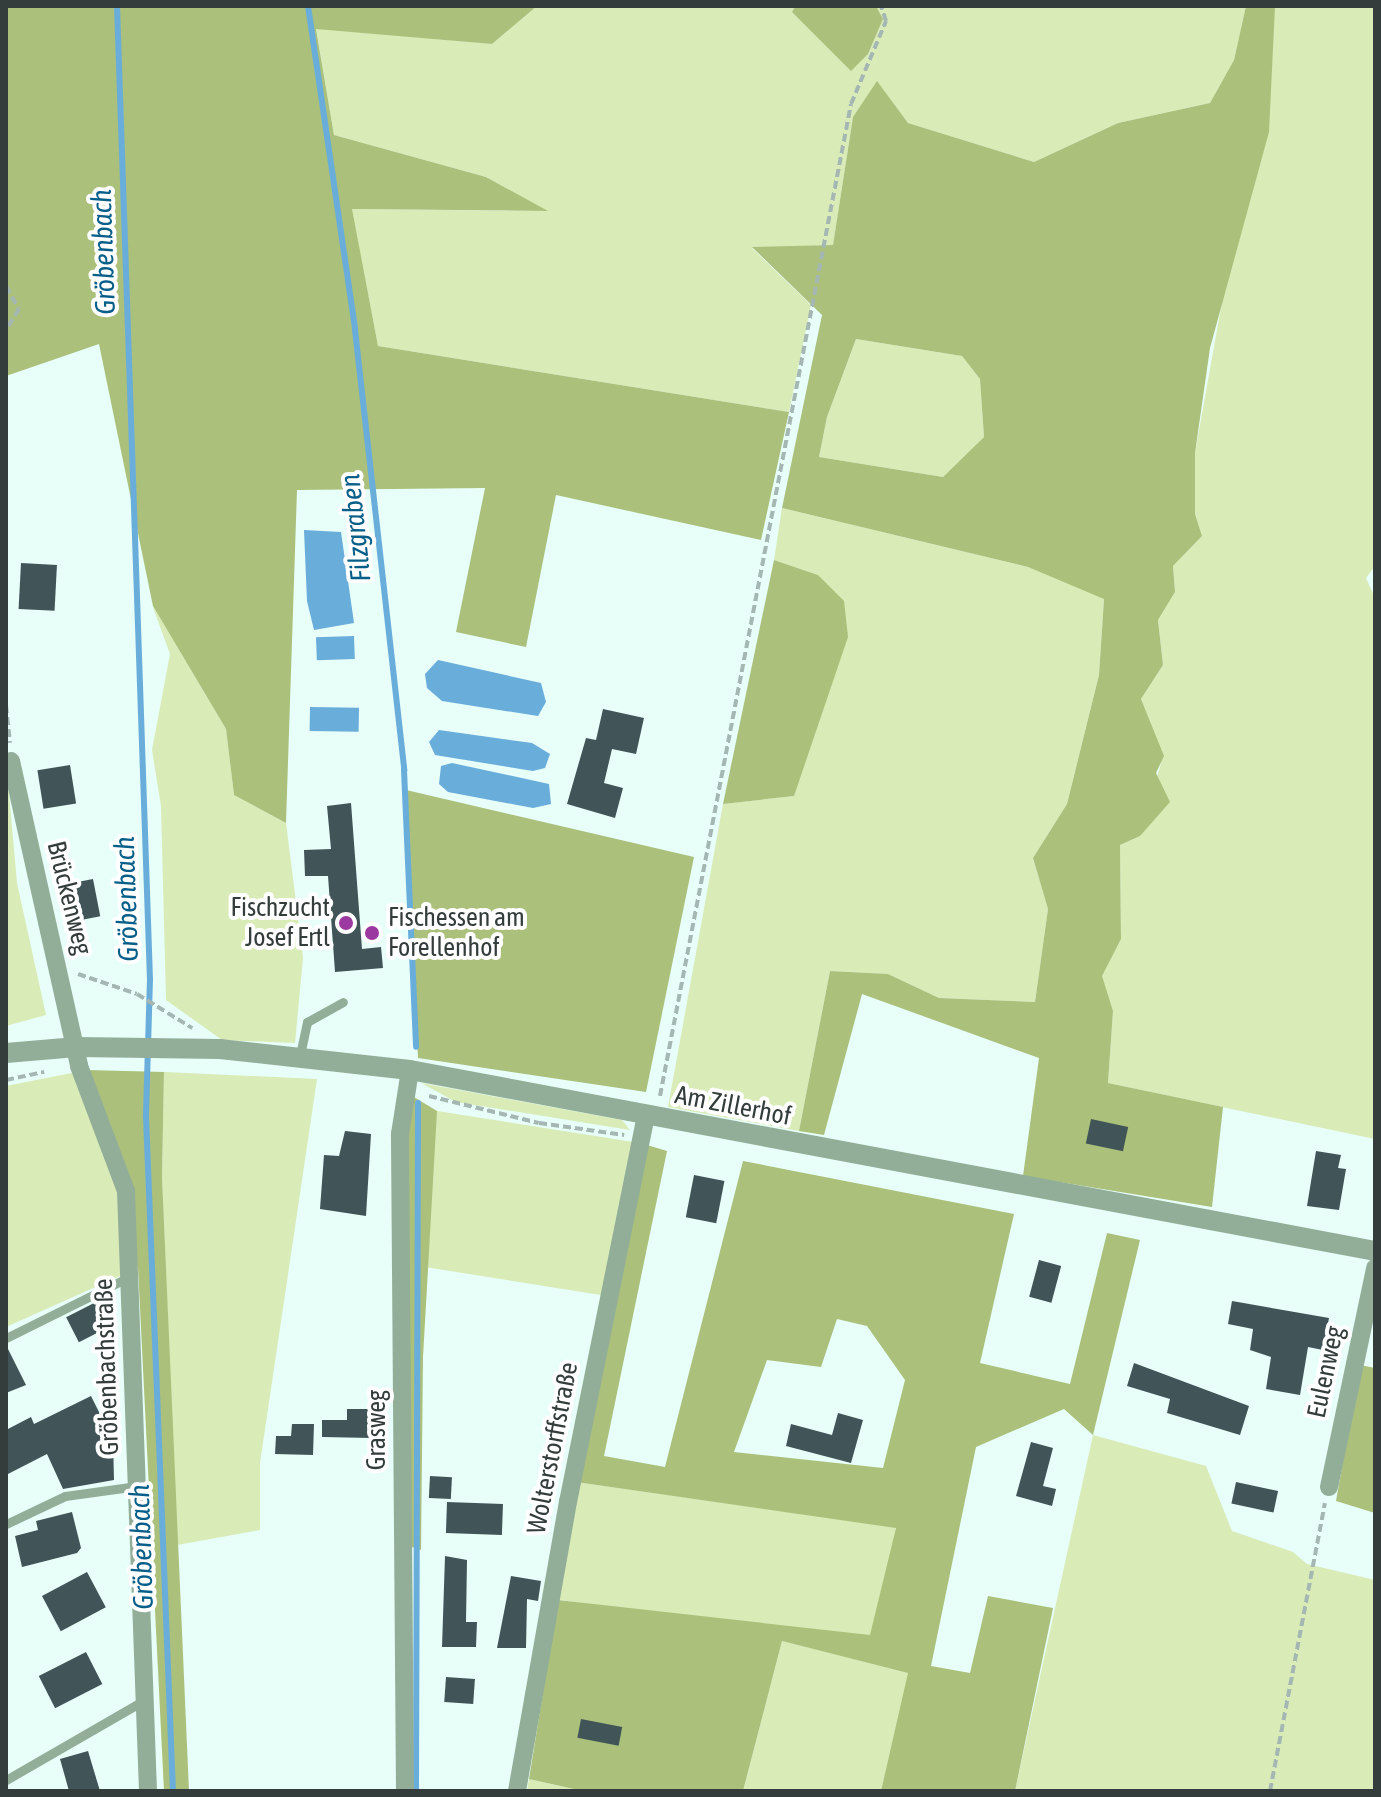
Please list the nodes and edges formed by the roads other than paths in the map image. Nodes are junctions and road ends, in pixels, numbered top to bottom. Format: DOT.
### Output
graph roads {
  1 [pos="11,761"];
  2 [pos="343,1002"];
  3 [pos="77,1047"];
  4 [pos="6,1053"];
  5 [pos="300,1055"];
  6 [pos="410,1070"];
  7 [pos="651,1117"];
  8 [pos="1375,1251"];
  9 [pos="1375,1268"];
  10 [pos="131,1276"];
  11 [pos="6,1338"];
  12 [pos="137,1486"];
  13 [pos="1329,1487"];
  14 [pos="6,1524"];
  15 [pos="143,1701"];
  16 [pos="6,1780"];
  17 [pos="148,1791"];
  18 [pos="405,1791"];
  19 [pos="517,1791"];
  1 -- 3 [label="street, Brückenweg"];
  2 -- 5 [label="lane"];
  3 -- 4 [label="street, Am Zillerhof"];
  3 -- 5 [label="street, Am Zillerhof"];
  3 -- 10 [label="street, Gröbenbachstraße"];
  5 -- 6 [label="street, Am Zillerhof"];
  6 -- 7 [label="street, Am Zillerhof"];
  6 -- 18 [label="street, Grasweg"];
  7 -- 8 [label="street, Am Zillerhof"];
  7 -- 19 [label="street, Wolterstorffstraße"];
  9 -- 13 [label="street, Eulenweg"];
  10 -- 11 [label="lane"];
  10 -- 12 [label="street, Gröbenbachstraße"];
  12 -- 14 [label="lane"];
  12 -- 15 [label="street, Gröbenbachstraße"];
  15 -- 16 [label="lane"];
  15 -- 17 [label="street, Gröbenbachstraße"];
}
